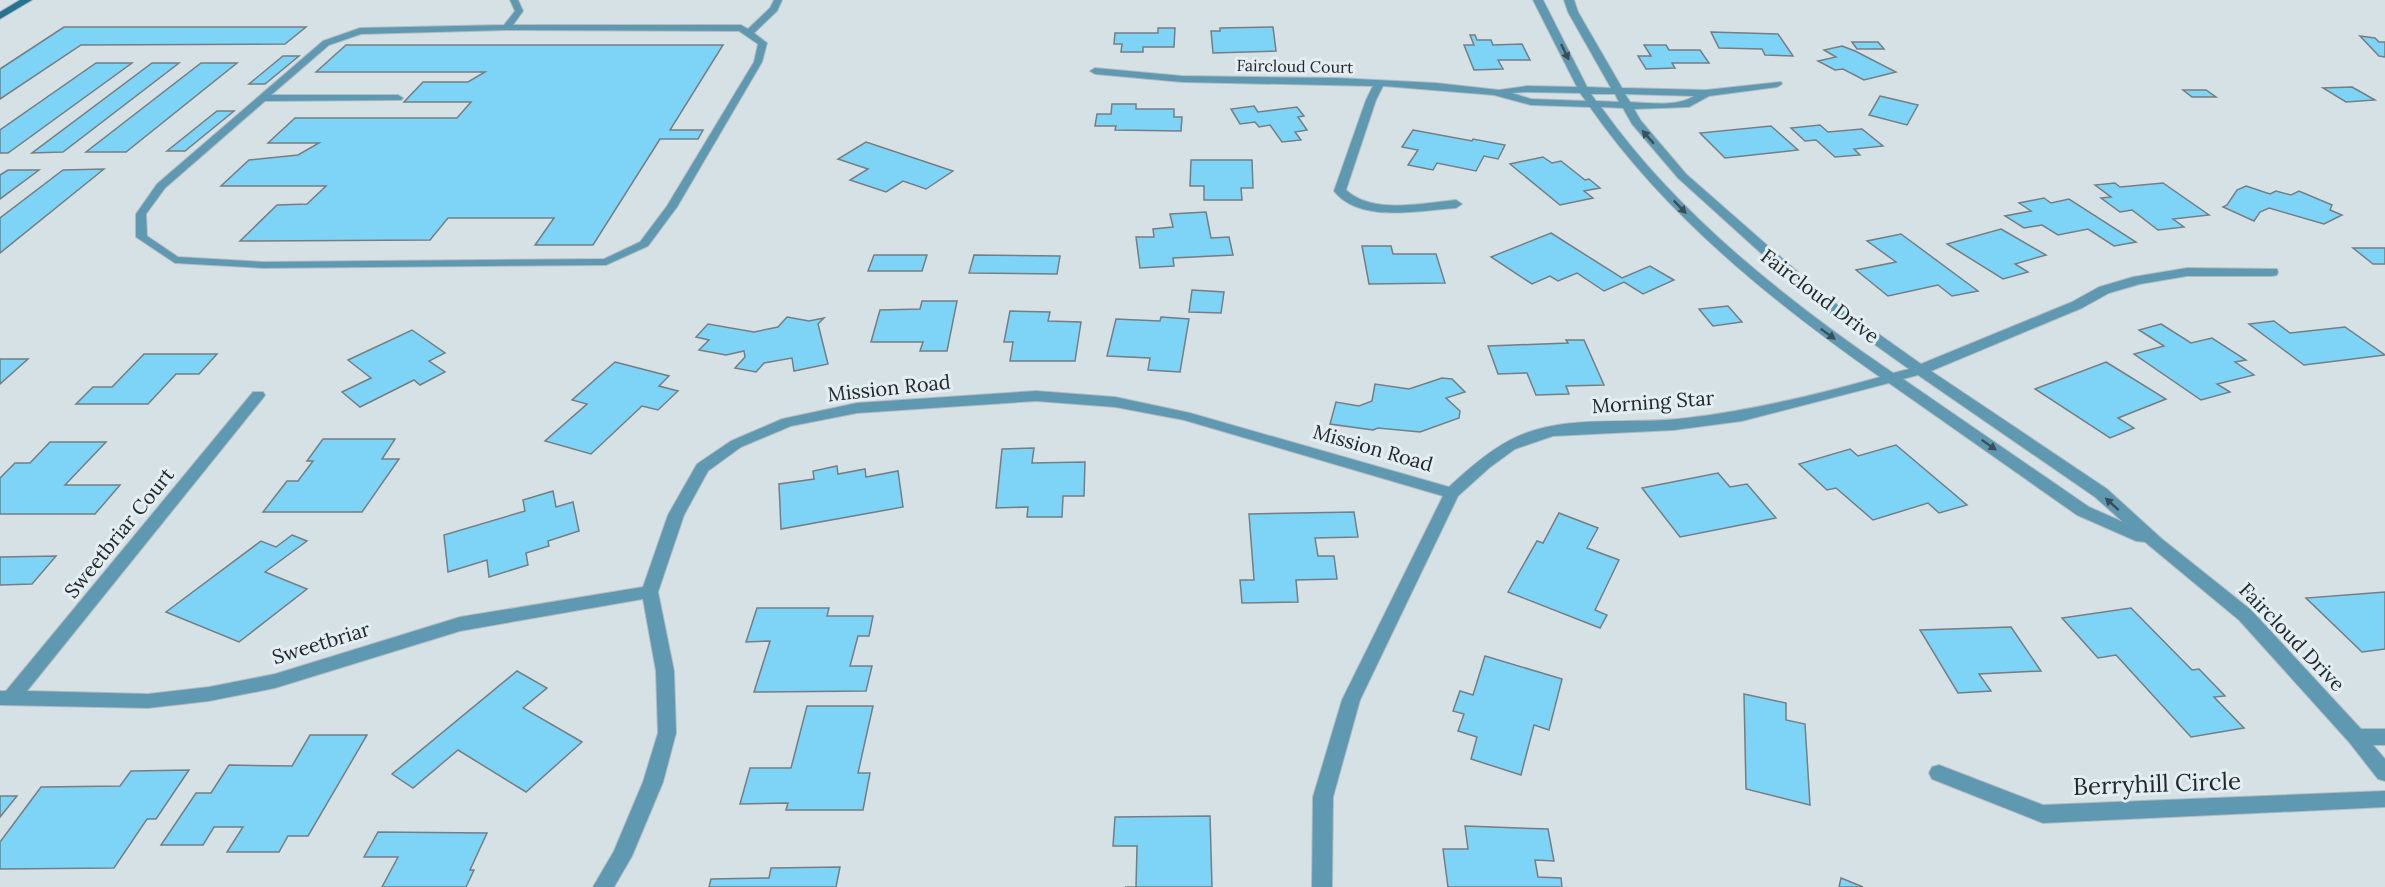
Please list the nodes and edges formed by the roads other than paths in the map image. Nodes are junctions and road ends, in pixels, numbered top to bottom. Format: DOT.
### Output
graph roads {
  1 [pos="27,0"];
  2 [pos="514,0"];
  3 [pos="778,0"];
  4 [pos="1538,0"];
  5 [pos="1569,0"];
  6 [pos="0,16"];
  7 [pos="506,28"];
  8 [pos="749,33"];
  9 [pos="1095,71"];
  10 [pos="1380,83"];
  11 [pos="1777,84"];
  12 [pos="1584,91"];
  13 [pos="1495,92"];
  14 [pos="1617,92"];
  15 [pos="1706,93"];
  16 [pos="264,98"];
  17 [pos="398,98"];
  18 [pos="1593,104"];
  19 [pos="1625,105"];
  20 [pos="1456,204"];
  21 [pos="2272,272"];
  22 [pos="1920,370"];
  23 [pos="1892,378"];
  24 [pos="258,395"];
  25 [pos="1452,493"];
  26 [pos="2156,543"];
  27 [pos="650,592"];
  28 [pos="6,697"];
  29 [pos="2356,737"];
  30 [pos="2385,737"];
  31 [pos="1939,773"];
  32 [pos="2385,773"];
  33 [pos="2385,799"];
  34 [pos="603,887"];
  35 [pos="1322,887"];
  1 -- 6 [label="street"];
  2 -- 7 [label="lane"];
  3 -- 8 [label="lane"];
  4 -- 12 [label="street, Faircloud Drive, one-way"];
  5 -- 14 [label="street, Faircloud Drive"];
  7 -- 8 [label="lane"];
  7 -- 16 [label="lane"];
  8 -- 16 [label="lane"];
  9 -- 10 [label="street, Faircloud Court"];
  10 -- 13 [label="street, Faircloud Court"];
  10 -- 20 [label="street"];
  11 -- 15 [label="street, Faircloud Court"];
  12 -- 13 [label="street, Faircloud Court"];
  12 -- 14 [label="street, Faircloud Court"];
  12 -- 18 [label="street, Faircloud Drive"];
  13 -- 18 [label="street, Faircloud Court"];
  14 -- 15 [label="street, Faircloud Court"];
  14 -- 19 [label="street, Faircloud Drive"];
  15 -- 19 [label="street, Faircloud Court"];
  16 -- 17 [label="lane"];
  18 -- 19 [label="street, Faircloud Court"];
  18 -- 23 [label="street, Faircloud Drive, one-way"];
  22 -- 19 [label="street, Faircloud Drive, one-way"];
  21 -- 22 [label="street, Morning Star"];
  22 -- 23 [label="street, Morning Star"];
  26 -- 22 [label="street, Faircloud Drive, one-way"];
  23 -- 25 [label="street, Morning Star"];
  23 -- 26 [label="street, Faircloud Drive, one-way"];
  24 -- 28 [label="street, Sweetbriar Court"];
  25 -- 27 [label="street, Mission Road"];
  25 -- 35 [label="street, Morning Star"];
  26 -- 29 [label="street, Faircloud Drive"];
  27 -- 28 [label="street, Sweetbriar"];
  27 -- 34 [label="street, Mission Road"];
  29 -- 30 [label="street"];
  29 -- 32 [label="street, Faircloud Drive"];
  31 -- 33 [label="street, Berryhill Circle"];
}
